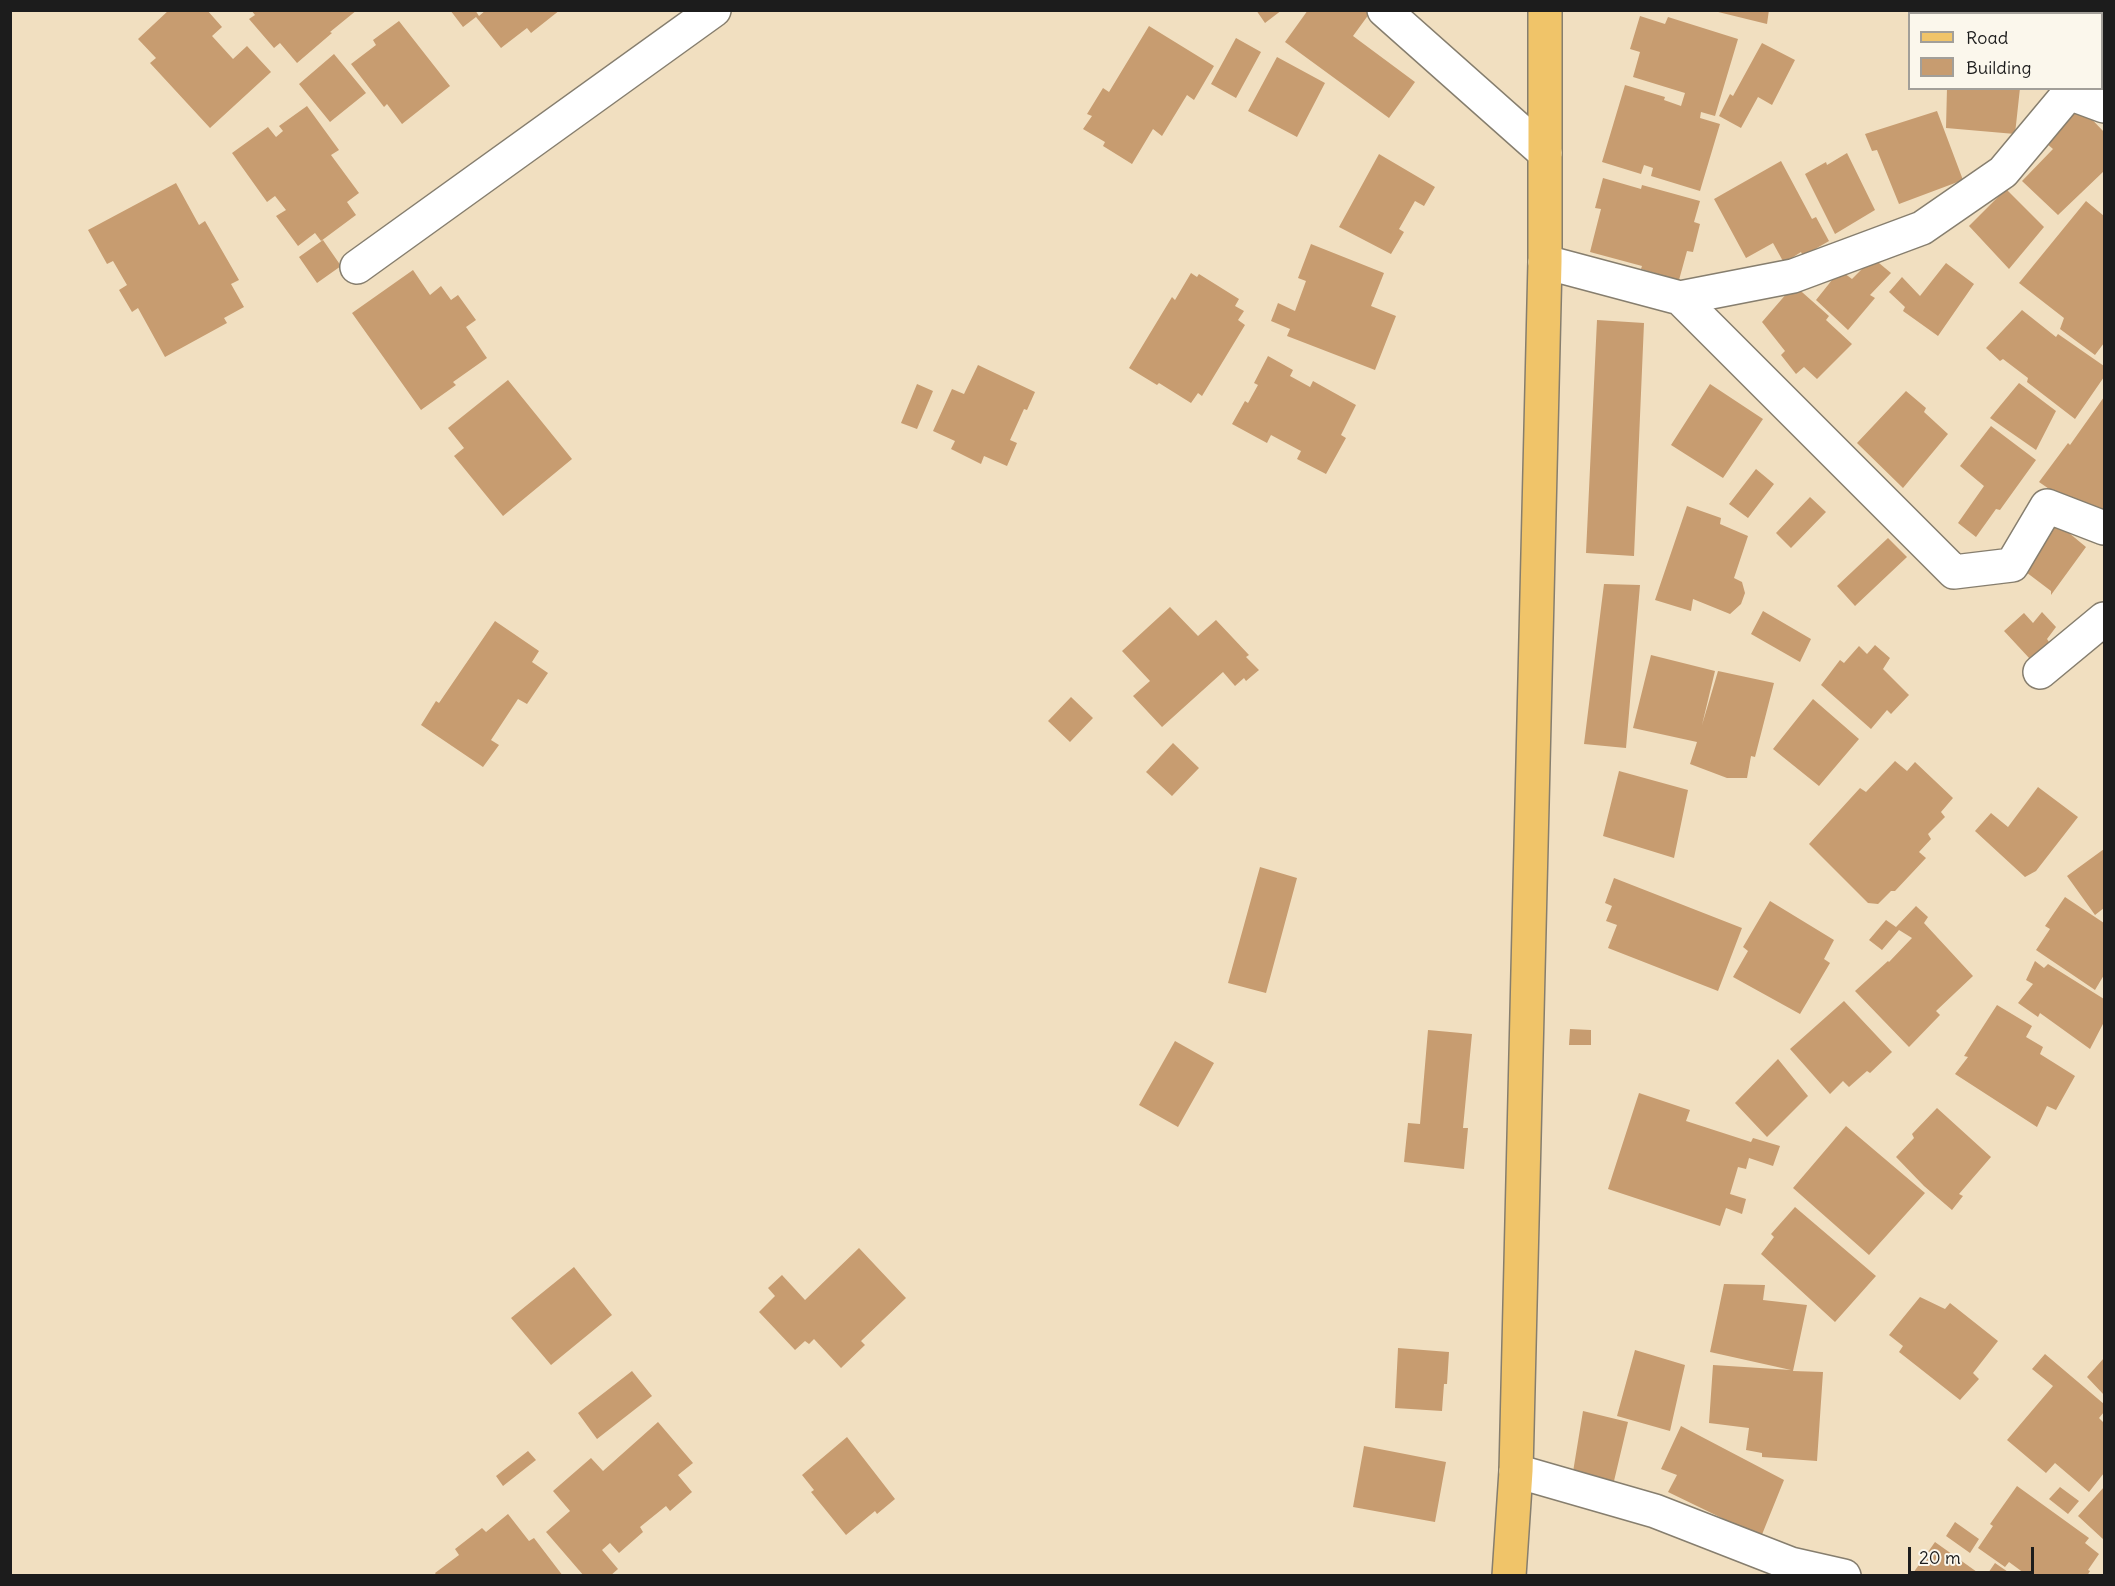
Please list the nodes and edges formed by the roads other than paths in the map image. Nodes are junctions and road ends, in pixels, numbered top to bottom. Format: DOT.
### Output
graph roads {
  1 [pos="714,10"];
  2 [pos="1383,10"];
  3 [pos="1545,10"];
  4 [pos="2104,106"];
  5 [pos="1545,153"];
  6 [pos="1545,262"];
  7 [pos="357,267"];
  8 [pos="1680,298"];
  9 [pos="2104,528"];
  10 [pos="2104,618"];
  11 [pos="2040,672"];
  12 [pos="1516,1471"];
  13 [pos="1509,1575"];
  14 [pos="1844,1575"];
  1 -- 7 [label="street"];
  2 -- 5 [label="street"];
  3 -- 5 [label="main road"];
  4 -- 8 [label="street"];
  5 -- 6 [label="main road"];
  6 -- 8 [label="street"];
  6 -- 12 [label="main road"];
  8 -- 9 [label="street"];
  10 -- 11 [label="street"];
  12 -- 13 [label="main road"];
  12 -- 14 [label="street"];
}
